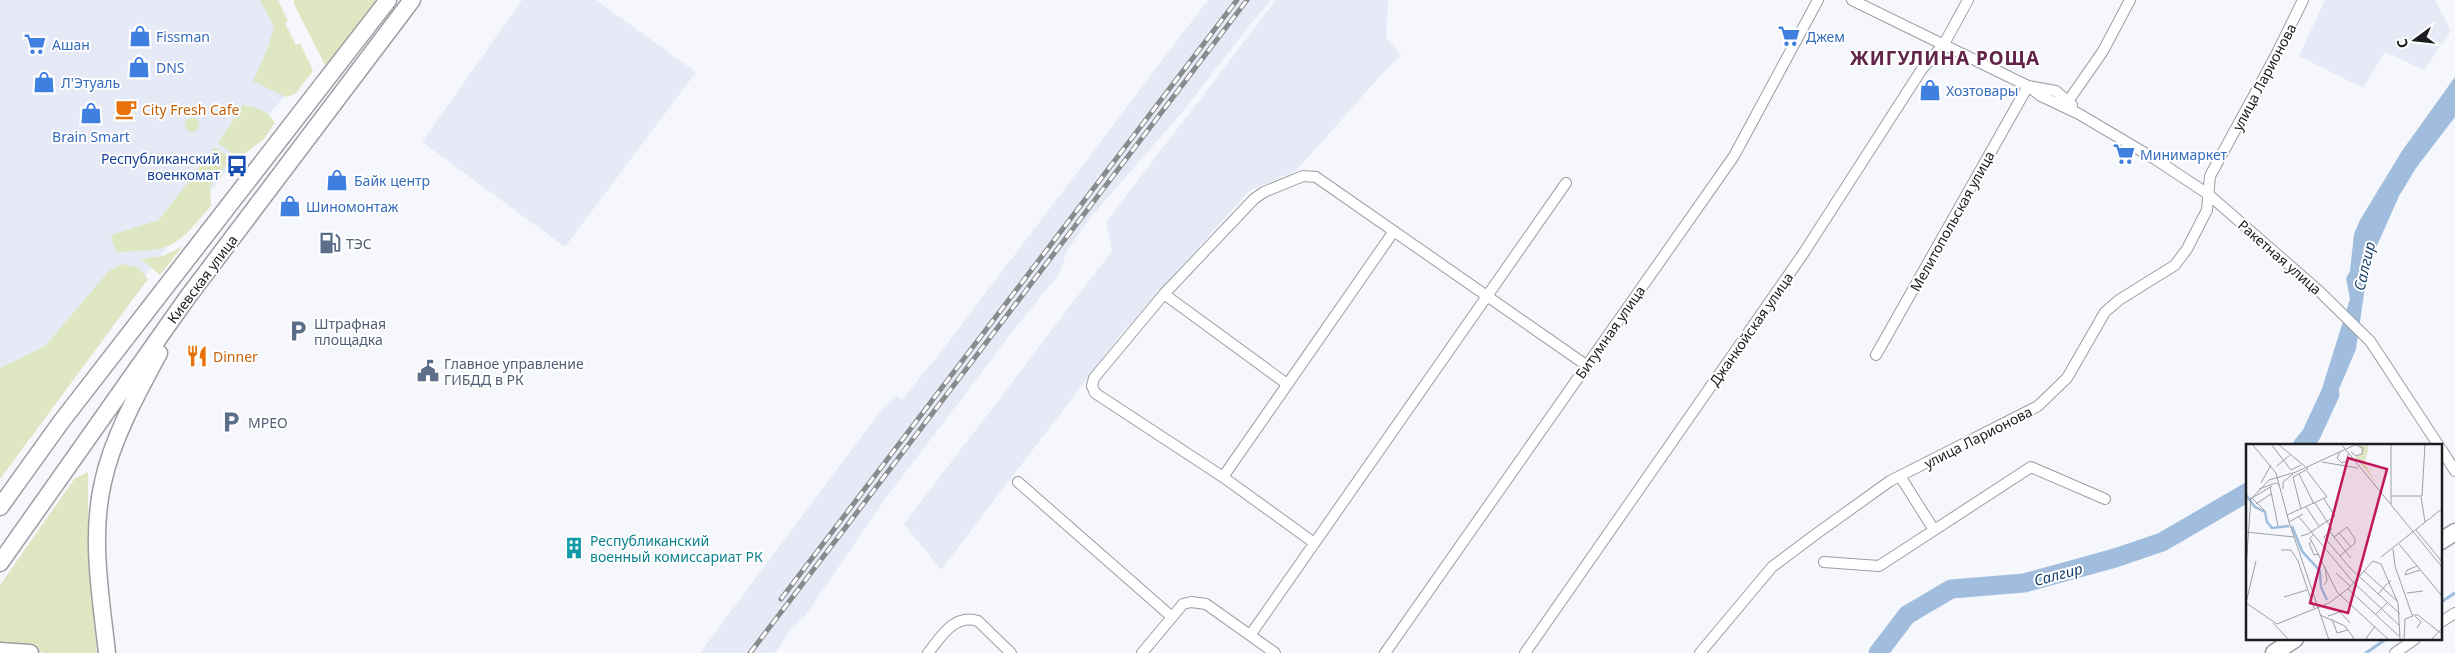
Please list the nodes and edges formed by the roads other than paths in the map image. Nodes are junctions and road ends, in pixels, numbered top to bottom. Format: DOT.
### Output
graph roads {
  1 [pos="388,0"];
  2 [pos="412,0"];
  3 [pos="1818,0"];
  4 [pos="1852,0"];
  5 [pos="1968,0"];
  6 [pos="2130,0"];
  7 [pos="2303,0"];
  8 [pos="1944,44"];
  9 [pos="2028,86"];
  10 [pos="2069,100"];
  11 [pos="2078,114"];
  12 [pos="1566,183"];
  13 [pos="2208,194"];
  14 [pos="1394,232"];
  15 [pos="1164,294"];
  16 [pos="1487,297"];
  17 [pos="187,298"];
  18 [pos="1876,355"];
  19 [pos="1586,365"];
  20 [pos="1287,384"];
  21 [pos="2438,444"];
  22 [pos="2442,450"];
  23 [pos="2455,470"];
  24 [pos="1900,476"];
  25 [pos="1223,477"];
  26 [pos="1018,482"];
  27 [pos="2106,499"];
  28 [pos="0,507"];
  29 [pos="1934,530"];
  30 [pos="2455,532"];
  31 [pos="2442,540"];
  32 [pos="1313,542"];
  33 [pos="1824,562"];
  34 [pos="0,563"];
  35 [pos="2455,613"];
  36 [pos="1172,617"];
  37 [pos="2442,621"];
  38 [pos="1250,634"];
  39 [pos="2294,640"];
  40 [pos="2414,640"];
  41 [pos="0,651"];
  42 [pos="30,653"];
  43 [pos="107,653"];
  44 [pos="928,653"];
  45 [pos="1011,653"];
  46 [pos="1142,653"];
  47 [pos="1275,653"];
  48 [pos="1385,653"];
  49 [pos="1525,653"];
  50 [pos="1700,653"];
  51 [pos="2274,653"];
  52 [pos="2394,653"];
  1 -- 28 [label="main road, Киевская улица"];
  2 -- 17 [label="main road, Киевская улица"];
  3 -- 19 [label="street, Битумная улица"];
  4 -- 8 [label="street, Ракетная улица"];
  5 -- 8 [label="street, Джанкойская улица"];
  6 -- 10 [label="street"];
  7 -- 13 [label="street, улица Ларионова"];
  8 -- 9 [label="street, Ракетная улица"];
  8 -- 49 [label="street, Джанкойская улица"];
  9 -- 10 [label="street, Ракетная улица"];
  9 -- 11 [label="street, Ракетная улица"];
  9 -- 18 [label="street, Мелитопольская улица"];
  10 -- 11 [label="street, Ракетная улица"];
  11 -- 13 [label="street, Ракетная улица"];
  12 -- 16 [label="street"];
  13 -- 21 [label="street, Ракетная улица"];
  13 -- 24 [label="street, улица Ларионова"];
  14 -- 15 [label="street"];
  14 -- 16 [label="street"];
  14 -- 20 [label="street"];
  15 -- 20 [label="street"];
  15 -- 25 [label="street"];
  16 -- 19 [label="street"];
  16 -- 32 [label="street"];
  17 -- 34 [label="main road, Киевская улица"];
  17 -- 43 [label="main road"];
  19 -- 48 [label="street, Битумная улица"];
  20 -- 25 [label="street"];
  22 -- 23 [label="street"];
  24 -- 29 [label="street"];
  24 -- 50 [label="street, улица Ларионова"];
  25 -- 32 [label="street"];
  26 -- 36 [label="street"];
  27 -- 29 [label="street"];
  29 -- 33 [label="street"];
  30 -- 31 [label="main road"];
  32 -- 38 [label="street"];
  35 -- 37 [label="street"];
  36 -- 38 [label="street"];
  36 -- 46 [label="street"];
  38 -- 47 [label="street"];
  39 -- 51 [label="main road"];
  40 -- 52 [label="street"];
  41 -- 42 [label="main road"];
  44 -- 45 [label="street"];
}
